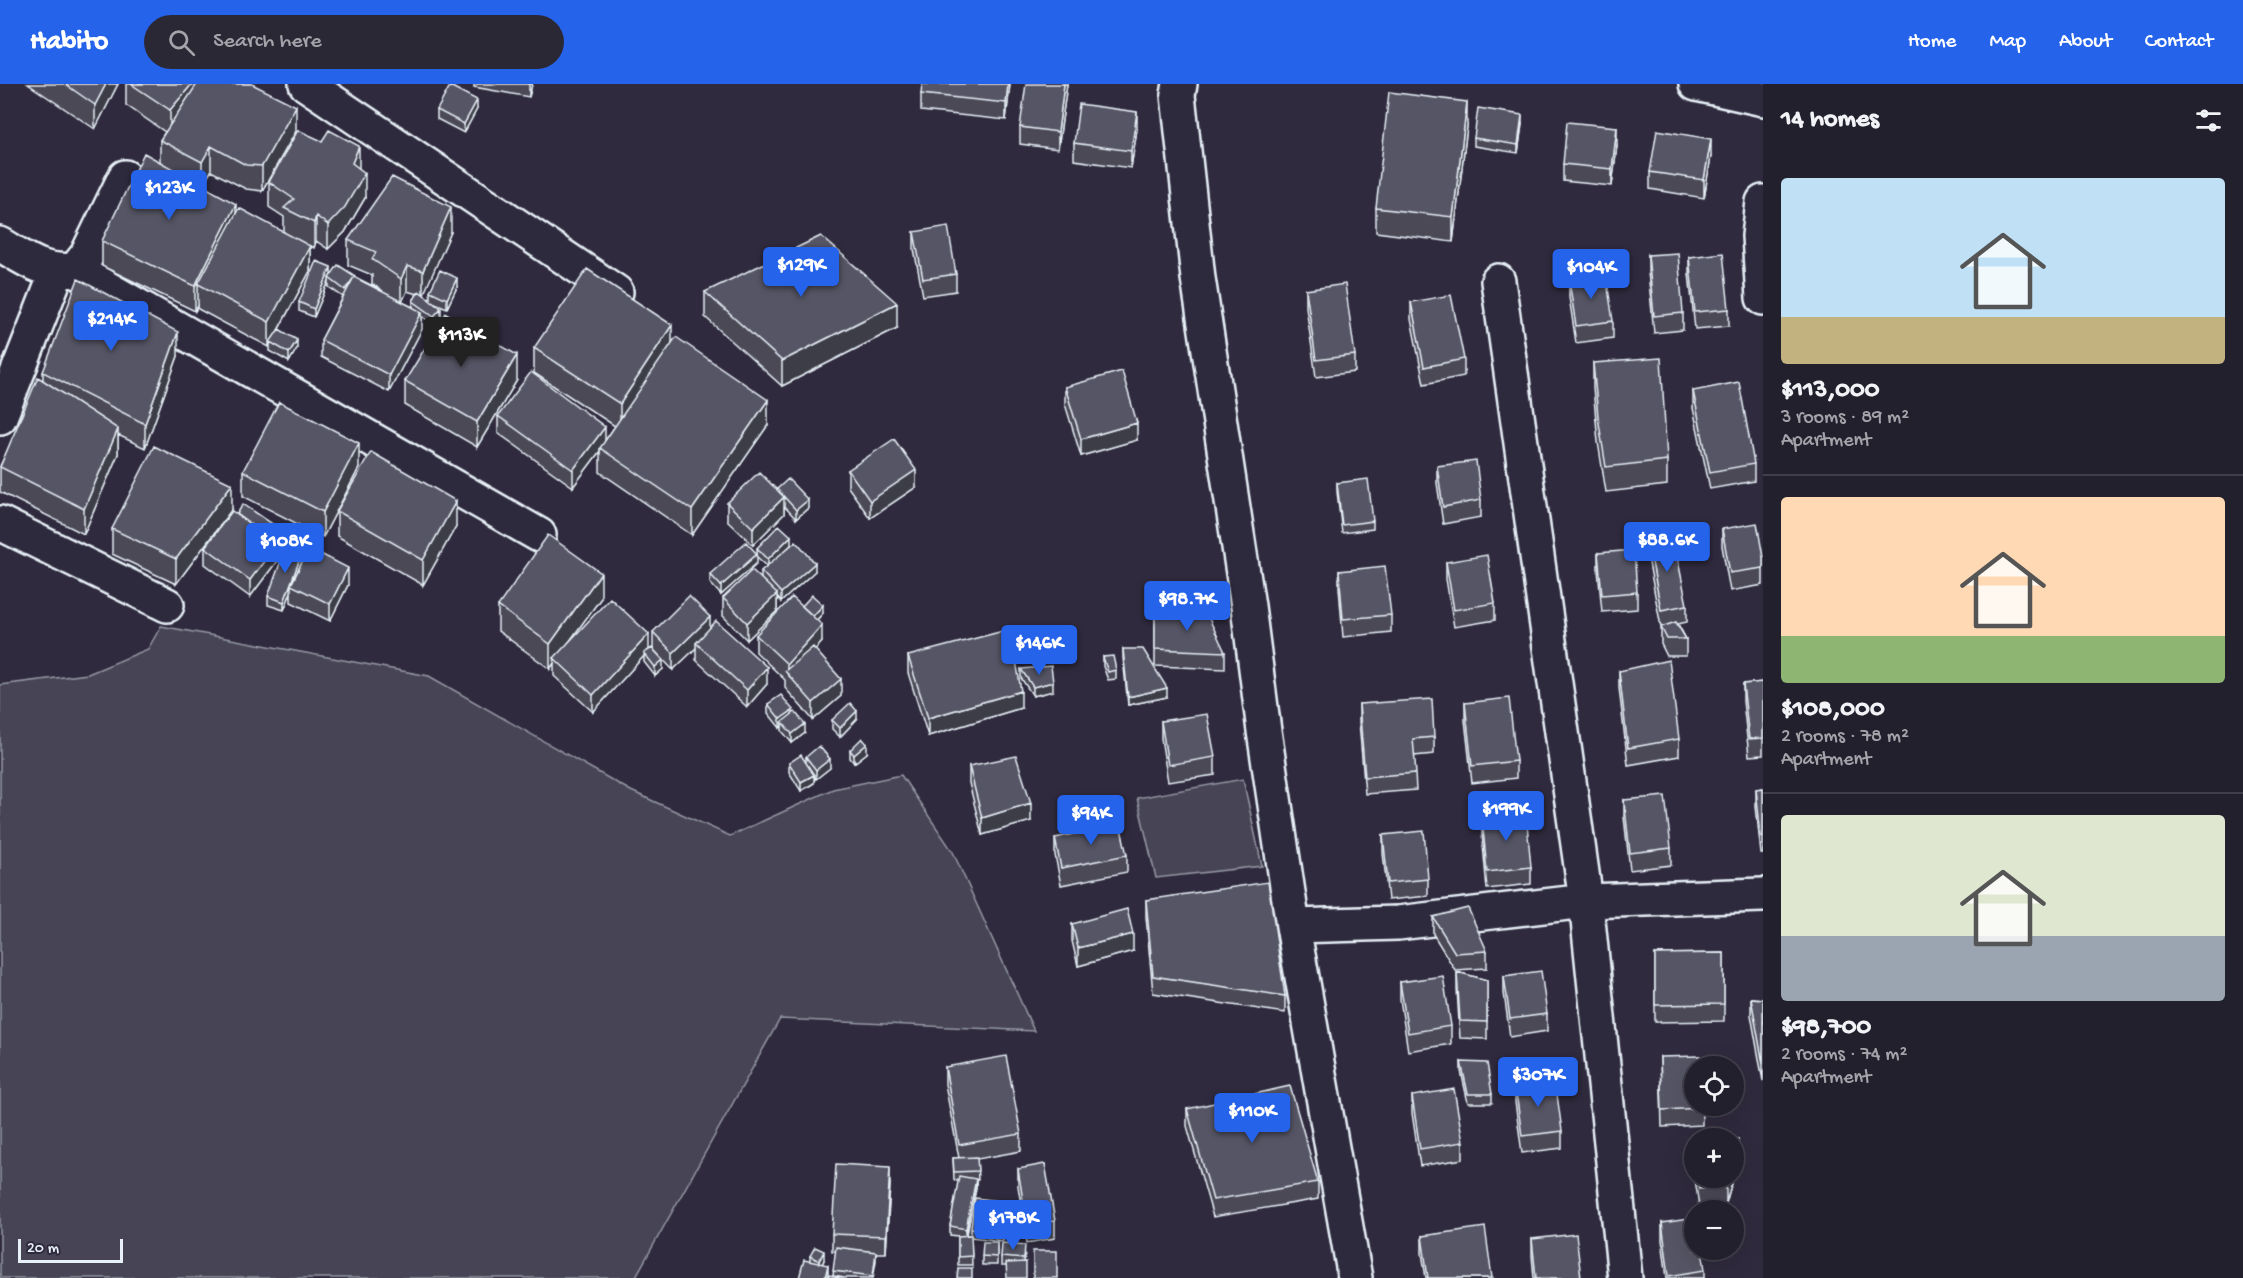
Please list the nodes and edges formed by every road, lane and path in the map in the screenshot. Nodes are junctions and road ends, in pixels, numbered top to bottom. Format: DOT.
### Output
graph roads {
  1 [pos="306,84"];
  2 [pos="1180,84"];
  3 [pos="1696,84"];
  4 [pos="1763,99"];
  5 [pos="125,177"];
  6 [pos="1763,202"];
  7 [pos="0,244"];
  8 [pos="66,271"];
  9 [pos="1498,281"];
  10 [pos="616,292"];
  11 [pos="1763,298"];
  12 [pos="0,417"];
  13 [pos="0,523"];
  14 [pos="539,535"];
  15 [pos="167,605"];
  16 [pos="1763,895"];
  17 [pos="1586,901"];
  18 [pos="1293,926"];
  19 [pos="1355,1278"];
  20 [pos="1626,1278"];
  1 -- 10 [label="street"];
  2 -- 18 [label="street"];
  3 -- 4 [label="street"];
  5 -- 8 [label="street"];
  6 -- 11 [label="street"];
  7 -- 8 [label="street"];
  8 -- 12 [label="street"];
  8 -- 14 [label="street"];
  9 -- 17 [label="street"];
  13 -- 15 [label="street"];
  16 -- 17 [label="street"];
  17 -- 18 [label="street"];
  17 -- 20 [label="street"];
  18 -- 19 [label="street"];
}
